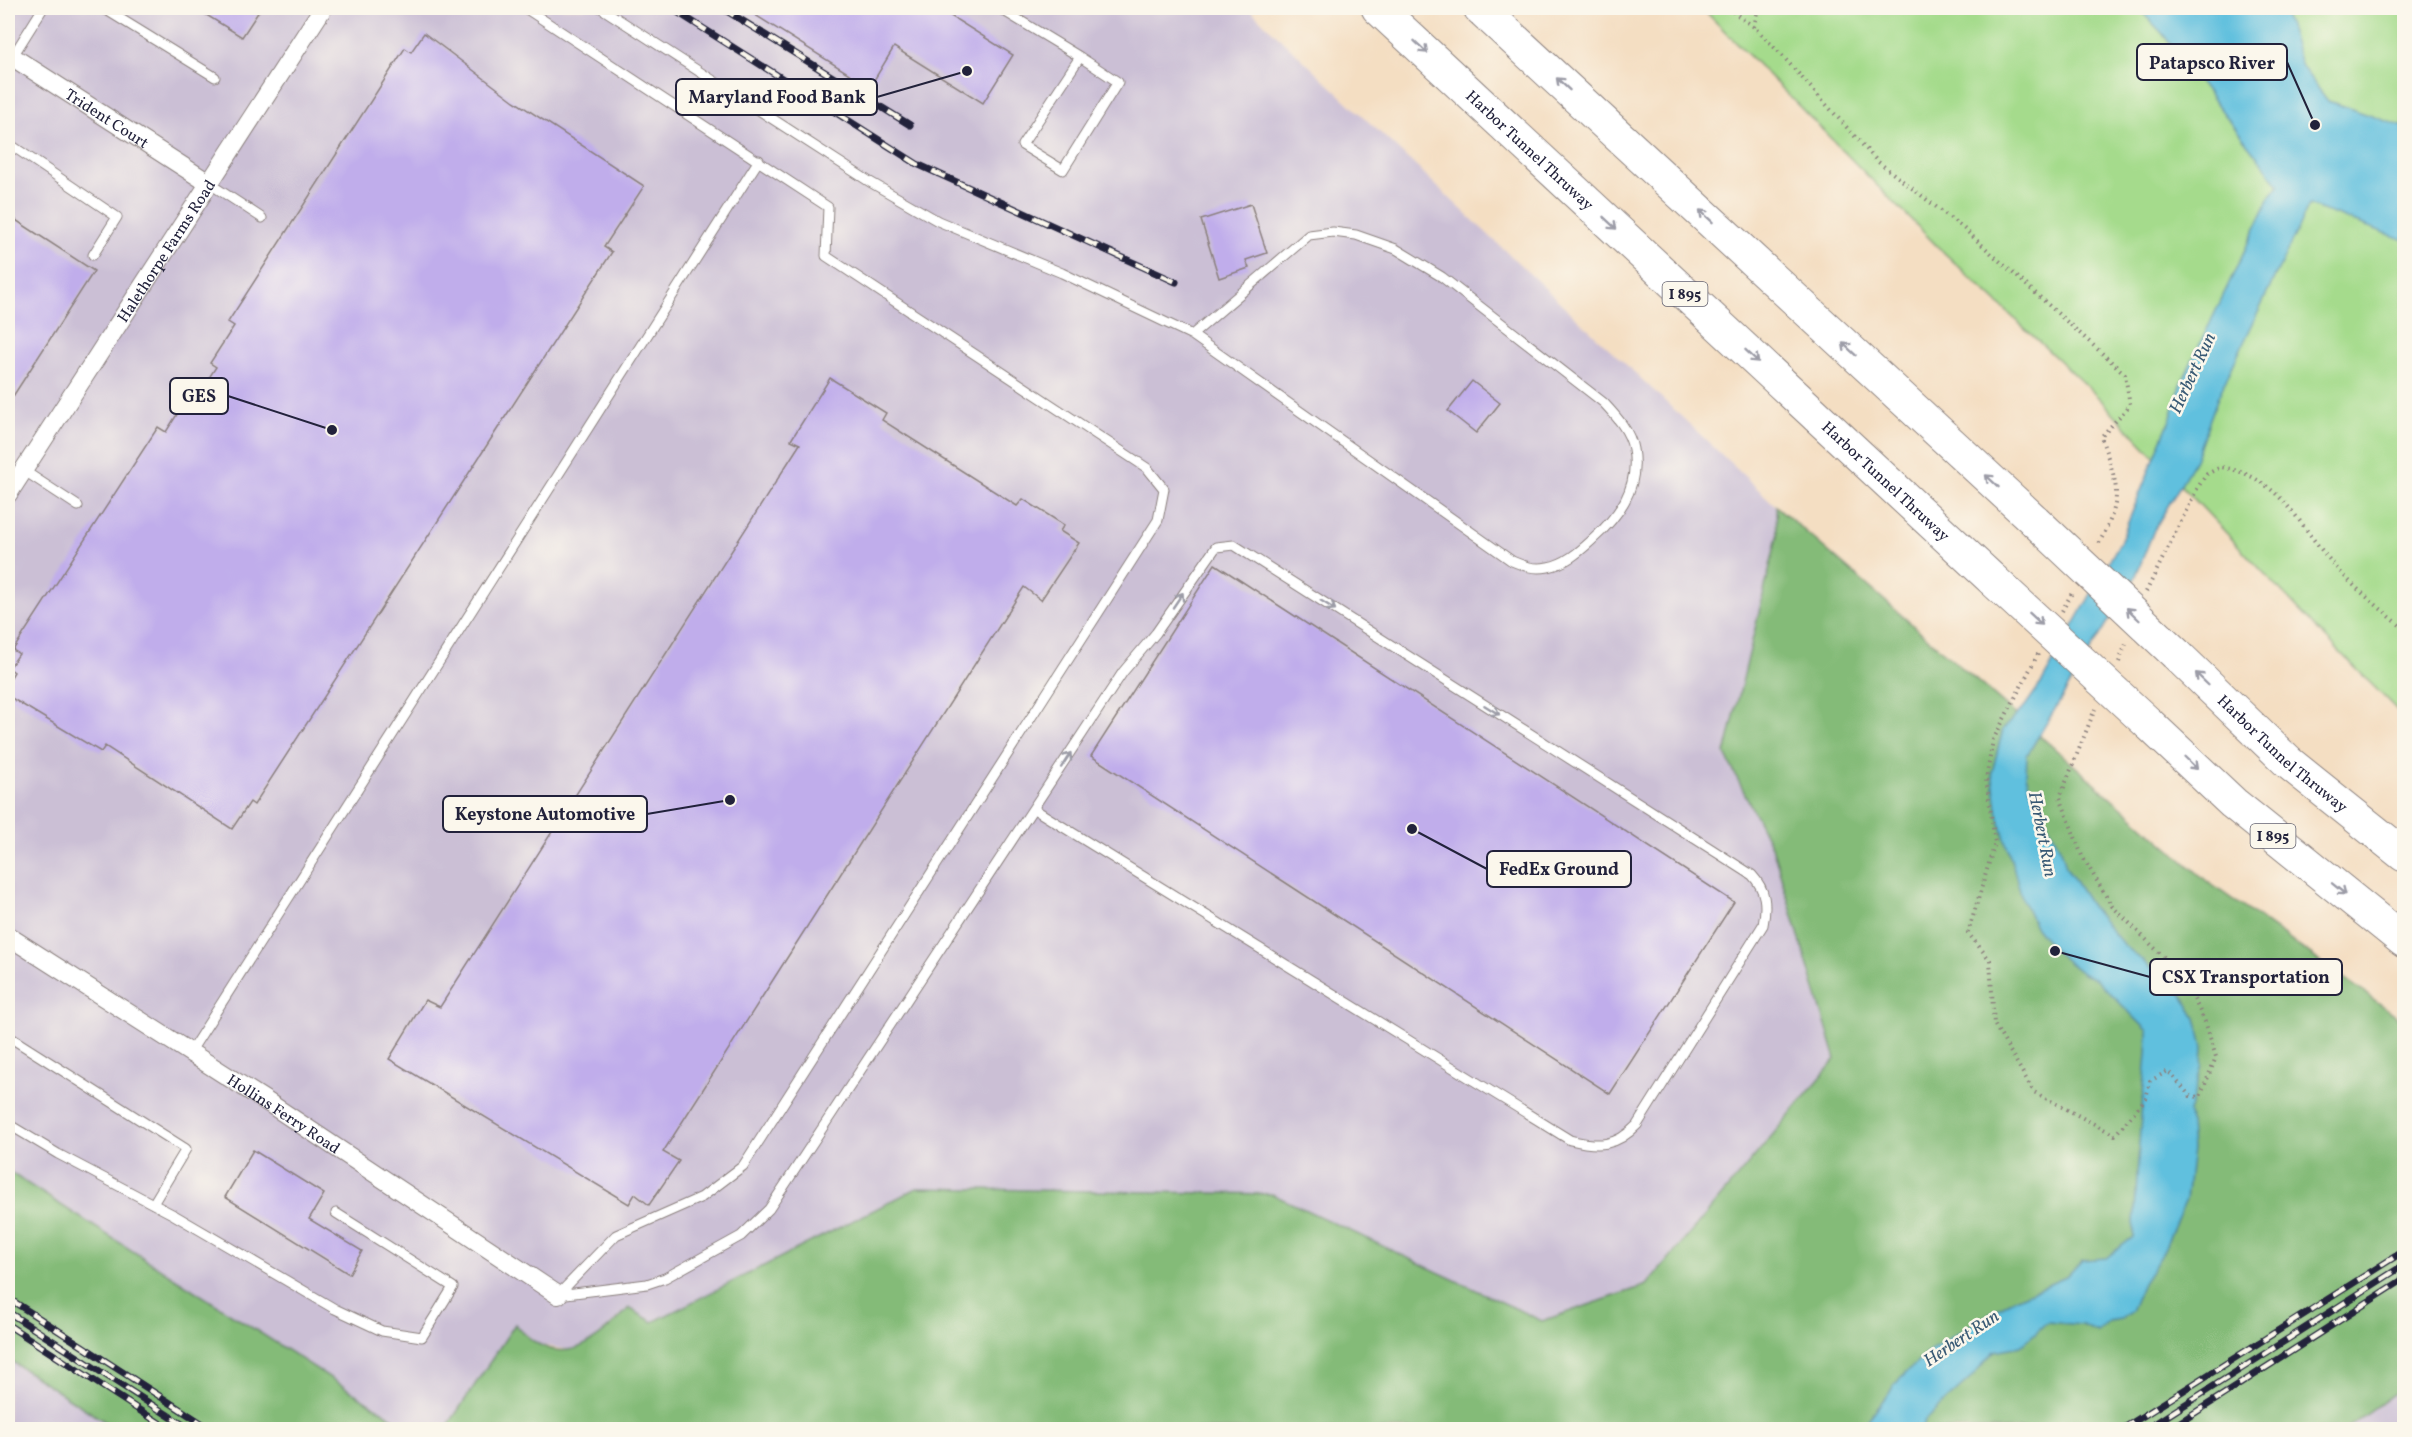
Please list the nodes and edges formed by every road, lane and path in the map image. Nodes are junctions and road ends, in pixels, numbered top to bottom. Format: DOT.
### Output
graph roads {
  1 [pos="43,8"];
  2 [pos="103,8"];
  3 [pos="323,8"];
  4 [pos="525,8"];
  5 [pos="601,8"];
  6 [pos="999,8"];
  7 [pos="1378,8"];
  8 [pos="1480,8"];
  9 [pos="1728,8"];
  10 [pos="1758,8"];
  11 [pos="1754,27"];
  12 [pos="1080,57"];
  13 [pos="9,58"];
  14 [pos="214,77"];
  15 [pos="8,144"];
  16 [pos="759,160"];
  17 [pos="207,182"];
  18 [pos="262,218"];
  19 [pos="93,255"];
  20 [pos="1192,335"];
  21 [pos="23,470"];
  22 [pos="8,494"];
  23 [pos="78,506"];
  24 [pos="2096,549"];
  25 [pos="2079,580"];
  26 [pos="2145,594"];
  27 [pos="2061,612"];
  28 [pos="2404,629"];
  29 [pos="2130,635"];
  30 [pos="2038,653"];
  31 [pos="2118,664"];
  32 [pos="2099,701"];
  33 [pos="1034,809"];
  34 [pos="2404,855"];
  35 [pos="8,936"];
  36 [pos="2404,941"];
  37 [pos="8,1036"];
  38 [pos="189,1054"];
  39 [pos="8,1124"];
  40 [pos="153,1204"];
  41 [pos="336,1213"];
  42 [pos="558,1295"];
  1 -- 13 [label="lane"];
  2 -- 14 [label="lane"];
  3 -- 17 [label="street, Halethorpe Farms Road"];
  4 -- 16 [label="lane"];
  5 -- 20 [label="lane"];
  6 -- 12 [label="lane"];
  7 -- 36 [label="highway, Harbor Tunnel Thruway / I 895, one-way, bridge"];
  34 -- 8 [label="highway, Harbor Tunnel Thruway, one-way, bridge"];
  9 -- 11 [label="path"];
  10 -- 11 [label="path"];
  11 -- 24 [label="path"];
  12 -- 12 [label="lane"];
  13 -- 17 [label="street, Trident Court"];
  15 -- 19 [label="lane"];
  16 -- 38 [label="lane"];
  16 -- 42 [label="lane"];
  17 -- 18 [label="lane"];
  17 -- 21 [label="street, Halethorpe Farms Road"];
  20 -- 20 [label="lane"];
  21 -- 22 [label="street, Halethorpe Farms Road"];
  21 -- 23 [label="lane"];
  25 -- 27 [label="path"];
  26 -- 28 [label="path"];
  29 -- 31 [label="path"];
  30 -- 32 [label="path"];
  33 -- 33 [label="lane, one-way"];
  33 -- 42 [label="lane"];
  35 -- 38 [label="street, Hollins Ferry Road"];
  37 -- 40 [label="lane"];
  38 -- 42 [label="street, Hollins Ferry Road"];
  39 -- 40 [label="lane"];
  40 -- 41 [label="lane"];
}
